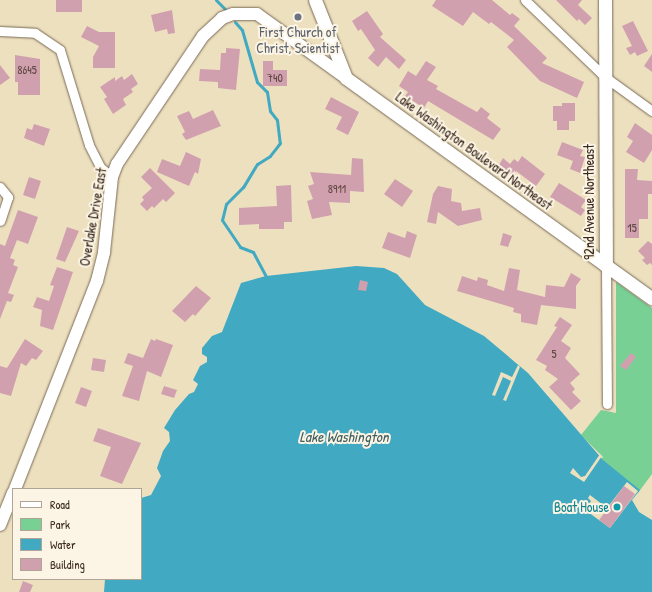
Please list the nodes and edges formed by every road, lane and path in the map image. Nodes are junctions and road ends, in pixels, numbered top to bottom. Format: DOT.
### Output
graph roads {
  1 [pos="315,0"];
  2 [pos="525,0"];
  3 [pos="605,0"];
  4 [pos="0,31"];
  5 [pos="333,45"];
  6 [pos="318,58"];
  7 [pos="604,77"];
  8 [pos="346,78"];
  9 [pos="652,111"];
  10 [pos="112,177"];
  11 [pos="0,187"];
  12 [pos="0,221"];
  13 [pos="606,266"];
  14 [pos="652,299"];
  15 [pos="607,404"];
  16 [pos="15,488"];
  17 [pos="12,495"];
  18 [pos="0,525"];
  1 -- 5 [label="main road"];
  2 -- 7 [label="street"];
  3 -- 7 [label="main road, 92nd Avenue Northeast"];
  4 -- 10 [label="street"];
  5 -- 6 [label="street"];
  5 -- 8 [label="main road"];
  6 -- 8 [label="street, Overlake Drive East"];
  6 -- 10 [label="street, Overlake Drive East"];
  7 -- 9 [label="street"];
  7 -- 13 [label="main road, 92nd Avenue Northeast"];
  8 -- 13 [label="main road, Lake Washington Boulevard Northeast"];
  10 -- 16 [label="street, Overlake Drive East"];
  11 -- 12 [label="street"];
  13 -- 14 [label="main road, Lake Washington Boulevard Northeast"];
  13 -- 15 [label="street, 92nd Avenue Northeast"];
  17 -- 18 [label="street"];
}
